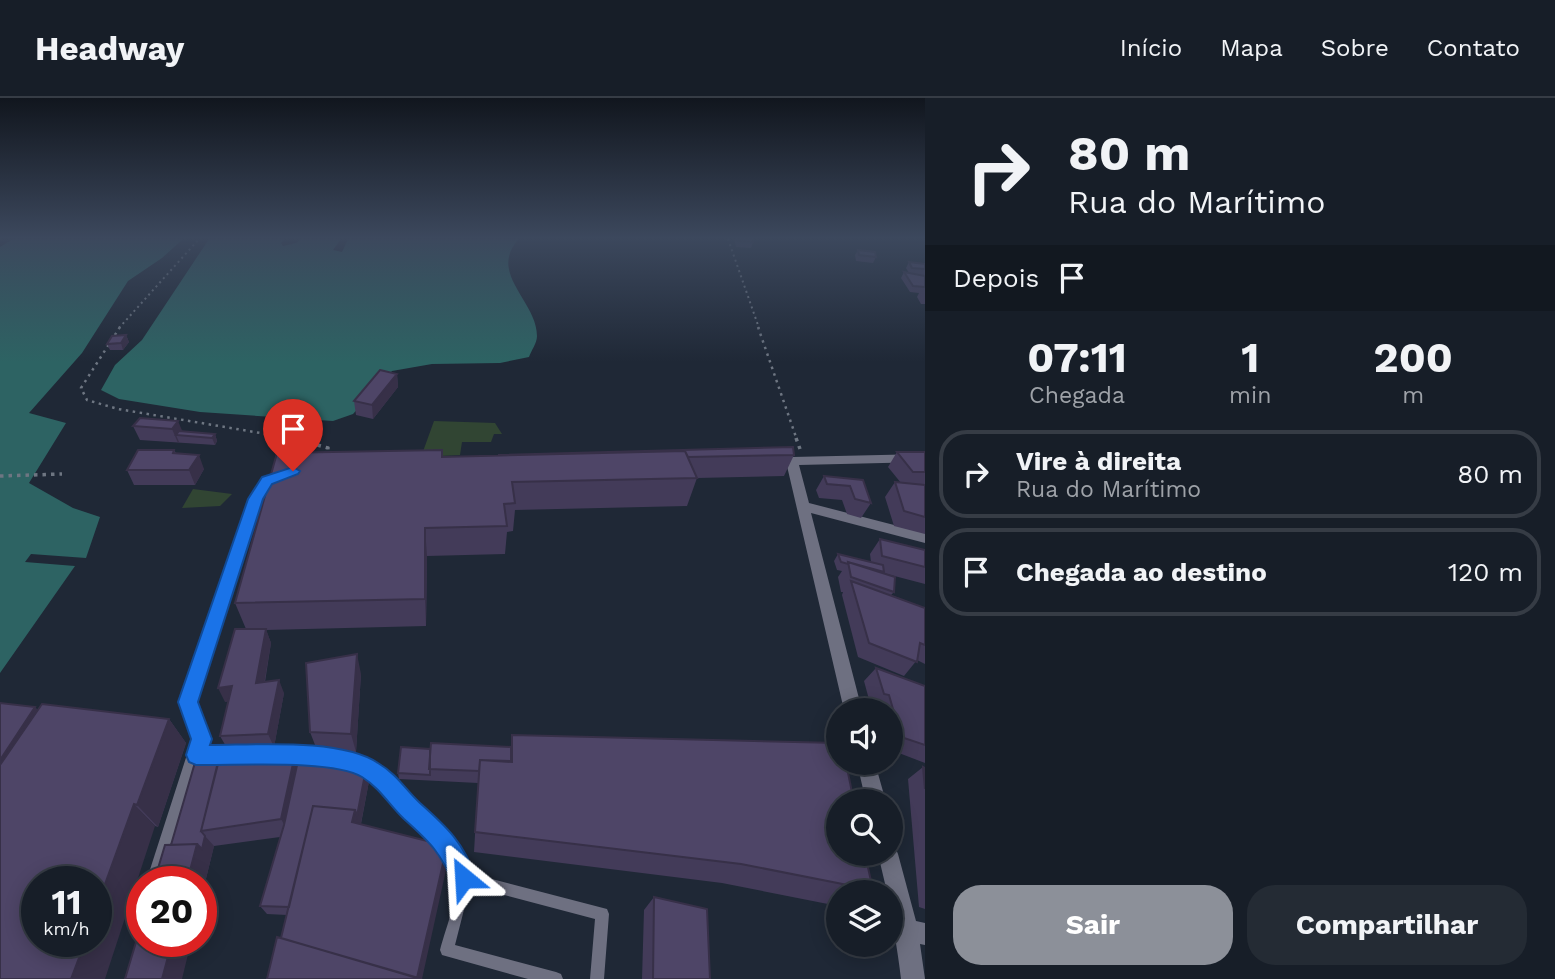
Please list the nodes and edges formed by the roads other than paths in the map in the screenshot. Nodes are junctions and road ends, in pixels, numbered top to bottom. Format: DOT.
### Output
graph roads {
  1 [pos="925,458"];
  2 [pos="798,461"];
  3 [pos="764,462"];
  4 [pos="318,470"];
  5 [pos="803,506"];
  6 [pos="925,538"];
  7 [pos="850,698"];
  8 [pos="196,755"];
  9 [pos="246,755"];
  10 [pos="283,756"];
  11 [pos="162,866"];
  12 [pos="892,866"];
  13 [pos="464,878"];
  14 [pos="916,932"];
  15 [pos="556,979"];
  16 [pos="597,979"];
  17 [pos="913,979"];
  1 -- 2 [label="street"];
  2 -- 3 [label="street"];
  2 -- 5 [label="street"];
  4 -- 8 [label="street"];
  5 -- 6 [label="street"];
  5 -- 7 [label="street"];
  8 -- 9 [label="lane"];
  8 -- 11 [label="street"];
  10 -- 13 [label="lane"];
  12 -- 14 [label="street"];
  13 -- 15 [label="lane"];
  13 -- 16 [label="lane"];
  14 -- 17 [label="street"];
}
